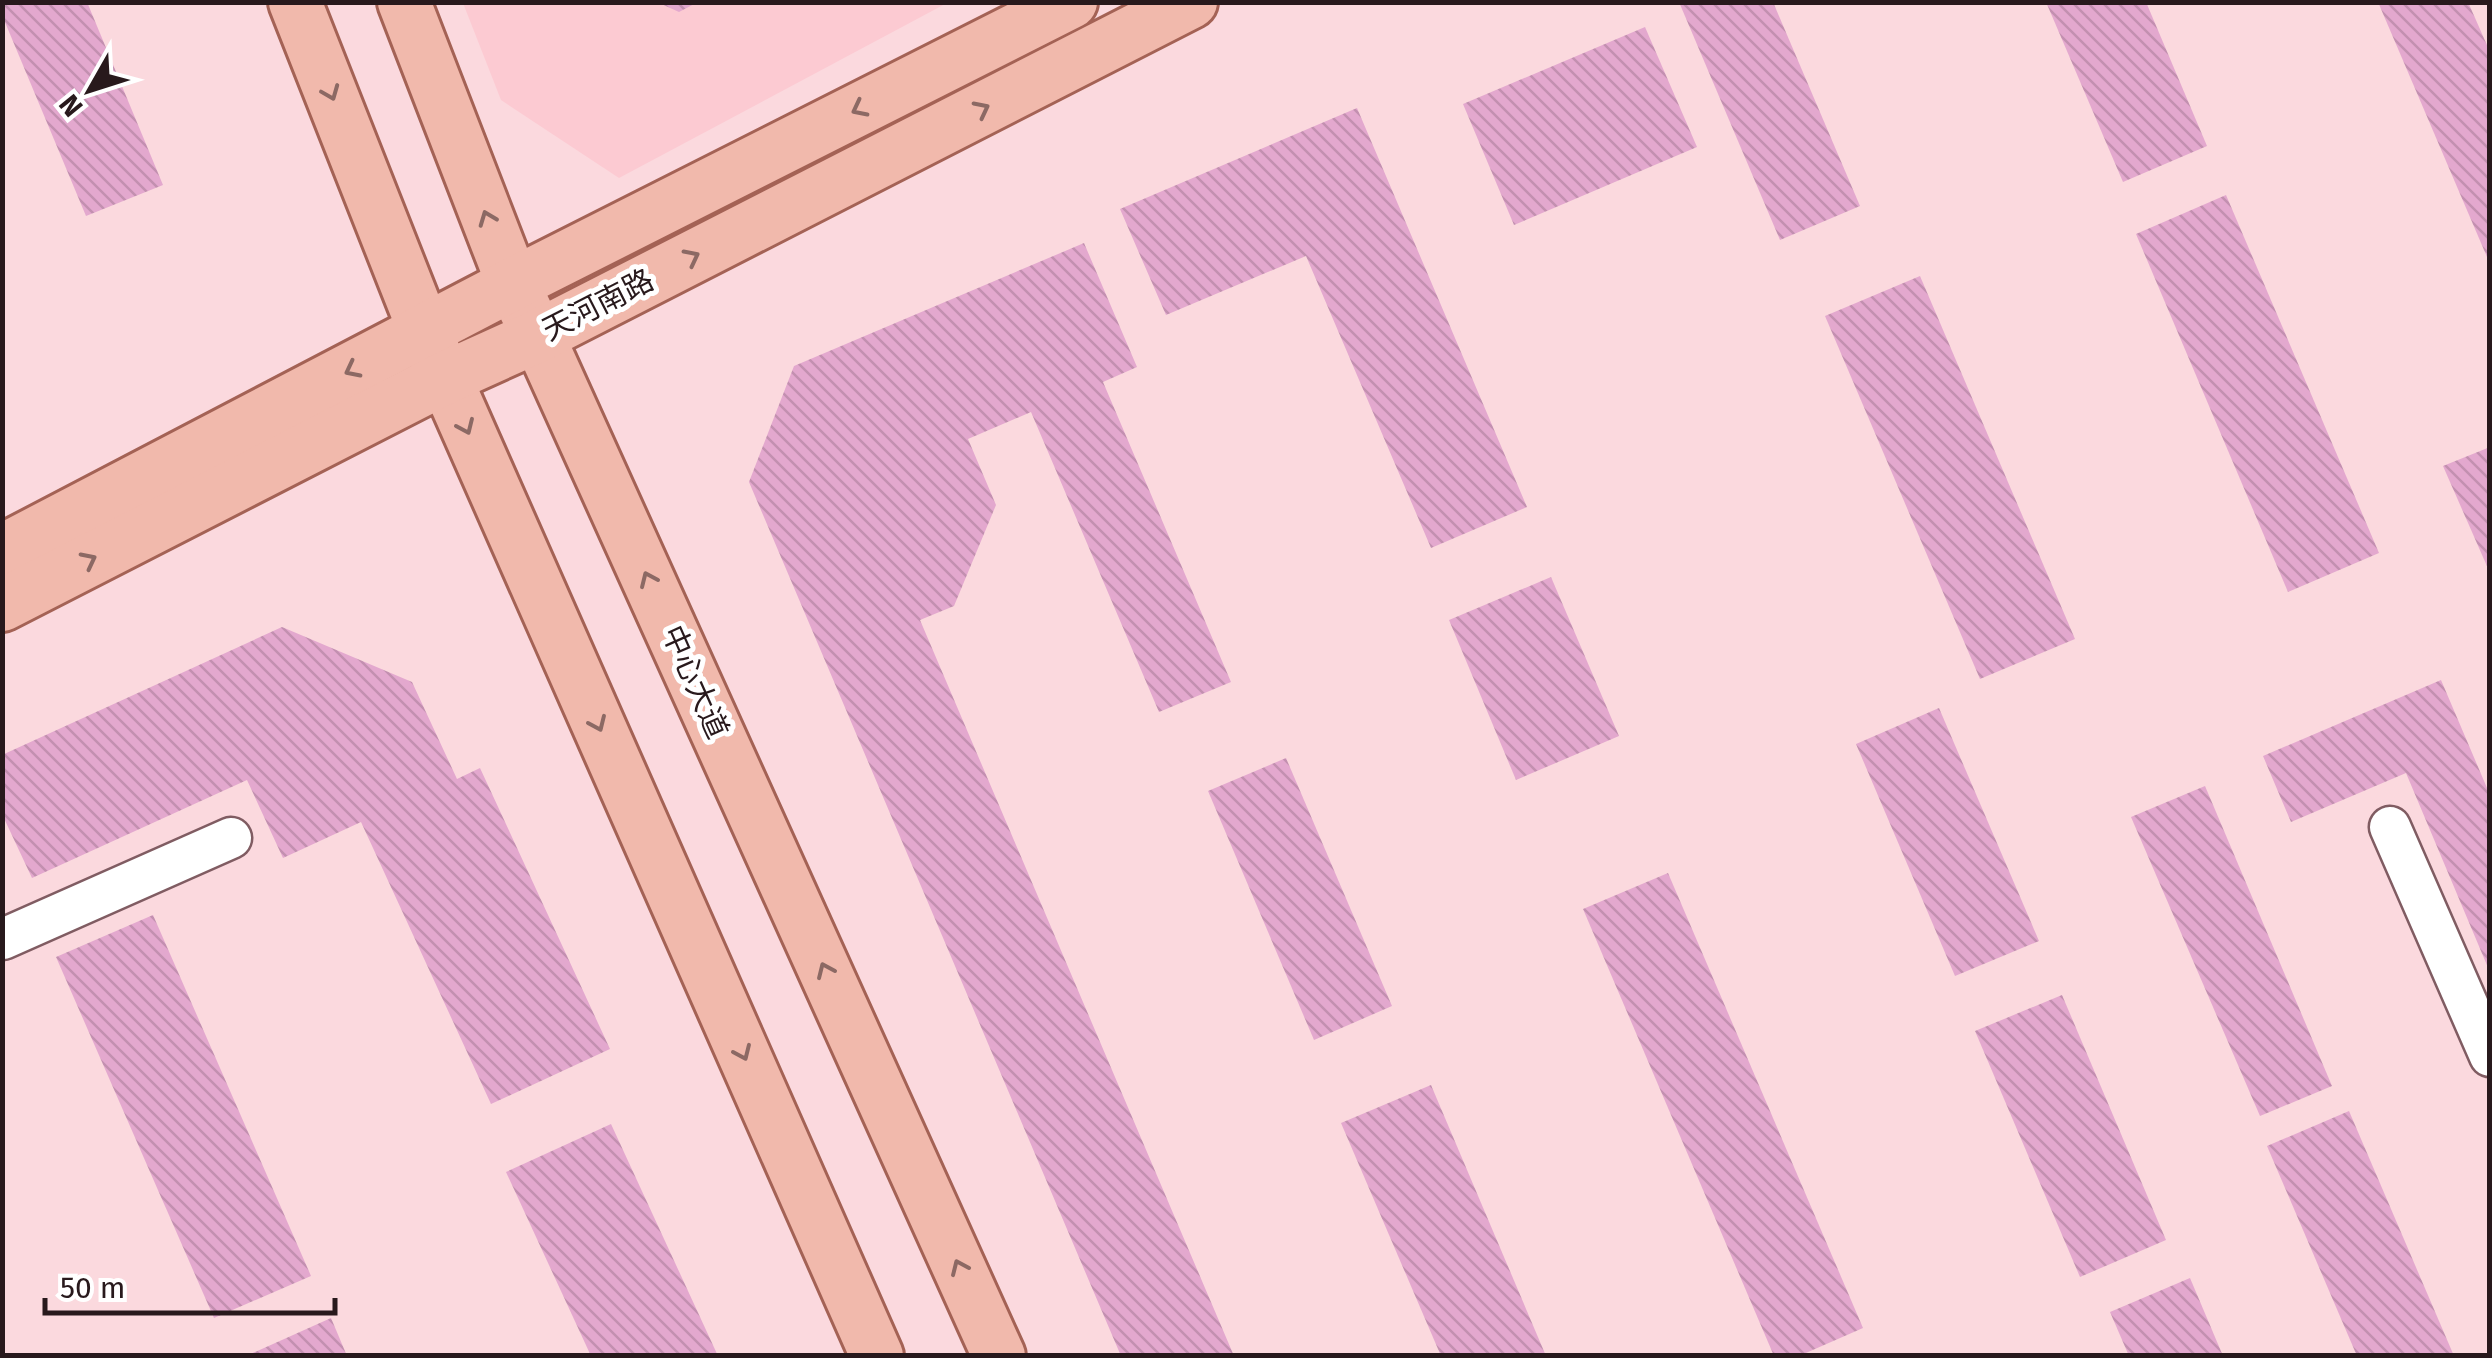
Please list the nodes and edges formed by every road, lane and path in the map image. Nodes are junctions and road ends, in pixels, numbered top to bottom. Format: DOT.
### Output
graph roads {
  1 [pos="295,2"];
  2 [pos="404,2"];
  3 [pos="1071,2"];
  4 [pos="1191,2"];
  5 [pos="513,284"];
  6 [pos="538,336"];
  7 [pos="435,355"];
  8 [pos="2,551"];
  9 [pos="2,605"];
  10 [pos="2390,827"];
  11 [pos="231,838"];
  12 [pos="2,937"];
  13 [pos="2490,1056"];
  14 [pos="877,1356"];
  15 [pos="1000,1356"];
  1 -- 7 [label="main road, one-way"];
  5 -- 2 [label="main road, 中心大道, one-way"];
  3 -- 5 [label="main road, 天河南路, one-way"];
  6 -- 4 [label="main road, 天河南路, one-way"];
  5 -- 6 [label="main road, 中心大道"];
  5 -- 7 [label="main road, 天河南路"];
  6 -- 7 [label="main road, 天河南路"];
  15 -- 6 [label="main road, 中心大道, one-way"];
  7 -- 8 [label="main road, 天河南路, one-way"];
  9 -- 7 [label="main road, 天河南路, one-way"];
  7 -- 14 [label="main road, one-way"];
  10 -- 13 [label="lane"];
  11 -- 12 [label="lane"];
}
